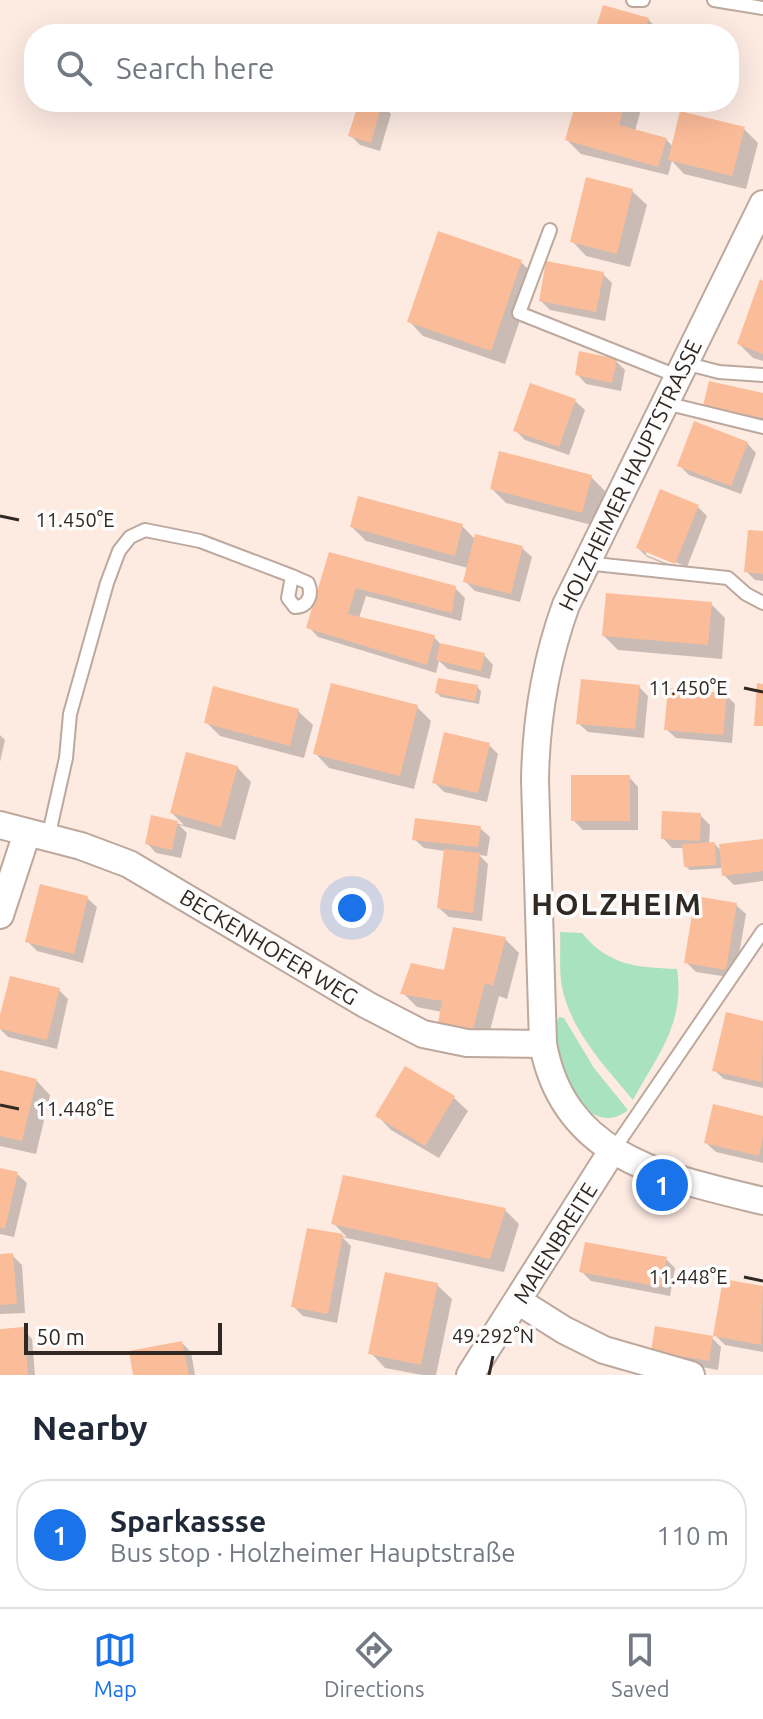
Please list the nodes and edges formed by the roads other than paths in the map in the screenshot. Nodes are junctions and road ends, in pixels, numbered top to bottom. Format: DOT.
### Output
graph roads {
  1 [pos="633,0"];
  2 [pos="643,0"];
  3 [pos="714,0"];
  4 [pos="763,8"];
  5 [pos="763,204"];
  6 [pos="550,230"];
  7 [pos="681,370"];
  8 [pos="763,375"];
  9 [pos="664,403"];
  10 [pos="763,427"];
  11 [pos="585,563"];
  12 [pos="292,576"];
  13 [pos="763,603"];
  14 [pos="0,825"];
  15 [pos="38,835"];
  16 [pos="0,915"];
  17 [pos="763,931"];
  18 [pos="543,1044"];
  19 [pos="612,1151"];
  20 [pos="763,1201"];
  21 [pos="518,1301"];
  22 [pos="470,1375"];
  23 [pos="691,1375"];
  1 -- 2 [label="lane"];
  3 -- 4 [label="lane"];
  5 -- 7 [label="street, HOLZHEIMER HAUPTSTRASSE"];
  6 -- 7 [label="lane"];
  7 -- 8 [label="lane"];
  7 -- 9 [label="street, HOLZHEIMER HAUPTSTRASSE"];
  9 -- 10 [label="lane"];
  9 -- 11 [label="street, HOLZHEIMER HAUPTSTRASSE"];
  11 -- 13 [label="lane"];
  11 -- 18 [label="street, HOLZHEIMER HAUPTSTRASSE"];
  12 -- 15 [label="lane"];
  14 -- 15 [label="street, BECKENHOFER WEG"];
  15 -- 16 [label="street"];
  15 -- 18 [label="street, BECKENHOFER WEG"];
  17 -- 19 [label="lane"];
  18 -- 19 [label="street, HOLZHEIMER HAUPTSTRASSE"];
  19 -- 20 [label="street, HOLZHEIMER HAUPTSTRASSE"];
  19 -- 21 [label="street, MAIENBREITE"];
  21 -- 22 [label="street, MAIENBREITE"];
  21 -- 23 [label="street"];
}
